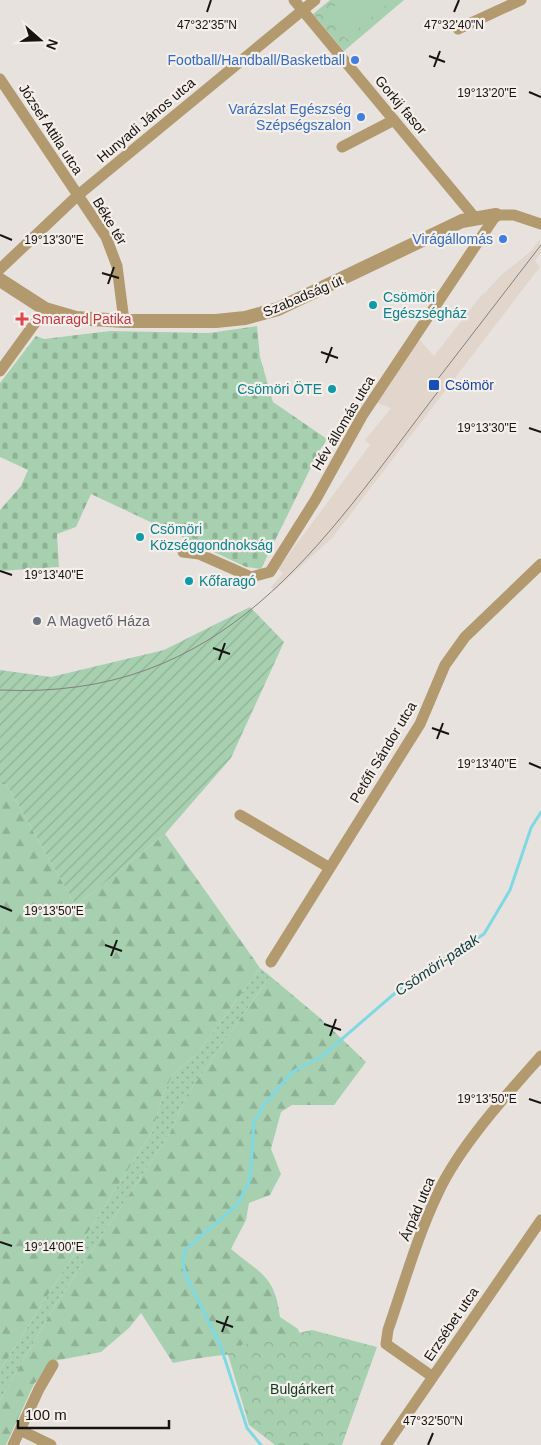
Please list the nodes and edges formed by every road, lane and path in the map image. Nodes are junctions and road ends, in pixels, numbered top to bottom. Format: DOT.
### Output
graph roads {
  1 [pos="294,0"];
  2 [pos="315,0"];
  3 [pos="521,0"];
  4 [pos="302,11"];
  5 [pos="458,29"];
  6 [pos="0,80"];
  7 [pos="394,120"];
  8 [pos="342,147"];
  9 [pos="77,196"];
  10 [pos="496,215"];
  11 [pos="476,219"];
  12 [pos="540,221"];
  13 [pos="0,268"];
  14 [pos="0,280"];
  15 [pos="45,308"];
  16 [pos="124,321"];
  17 [pos="0,371"];
  18 [pos="183,552"];
  19 [pos="541,564"];
  20 [pos="240,815"];
  21 [pos="330,868"];
  22 [pos="271,962"];
  23 [pos="541,1056"];
  24 [pos="541,1220"];
  25 [pos="53,1365"];
  26 [pos="433,1377"];
  27 [pos="20,1430"];
  28 [pos="13,1445"];
  29 [pos="51,1445"];
  30 [pos="386,1445"];
  1 -- 4 [label="street, Gorkij fasor"];
  2 -- 4 [label="street, Hunyadi János utca"];
  3 -- 5 [label="street"];
  4 -- 7 [label="street, Gorkij fasor"];
  4 -- 9 [label="street, Hunyadi János utca"];
  6 -- 9 [label="street, József Attila utca"];
  7 -- 8 [label="street"];
  7 -- 11 [label="street, Gorkij fasor"];
  9 -- 13 [label="street, Hunyadi János utca"];
  9 -- 16 [label="street, Béke tér"];
  10 -- 11 [label="street, Szabadság út"];
  10 -- 12 [label="street, Szabadság út"];
  10 -- 18 [label="street, Hév állomás utca"];
  11 -- 16 [label="street, Szabadság út"];
  14 -- 15 [label="street, Szabadság út"];
  15 -- 16 [label="street, Szabadság út"];
  15 -- 17 [label="street"];
  19 -- 21 [label="street, Petőfi Sándor utca"];
  20 -- 21 [label="street"];
  21 -- 22 [label="street, Petőfi Sándor utca"];
  23 -- 26 [label="street, Árpád utca"];
  24 -- 26 [label="street, Erzsébet utca"];
  25 -- 27 [label="street"];
  26 -- 30 [label="street, Erzsébet utca"];
  27 -- 28 [label="street"];
  27 -- 29 [label="street"];
}
